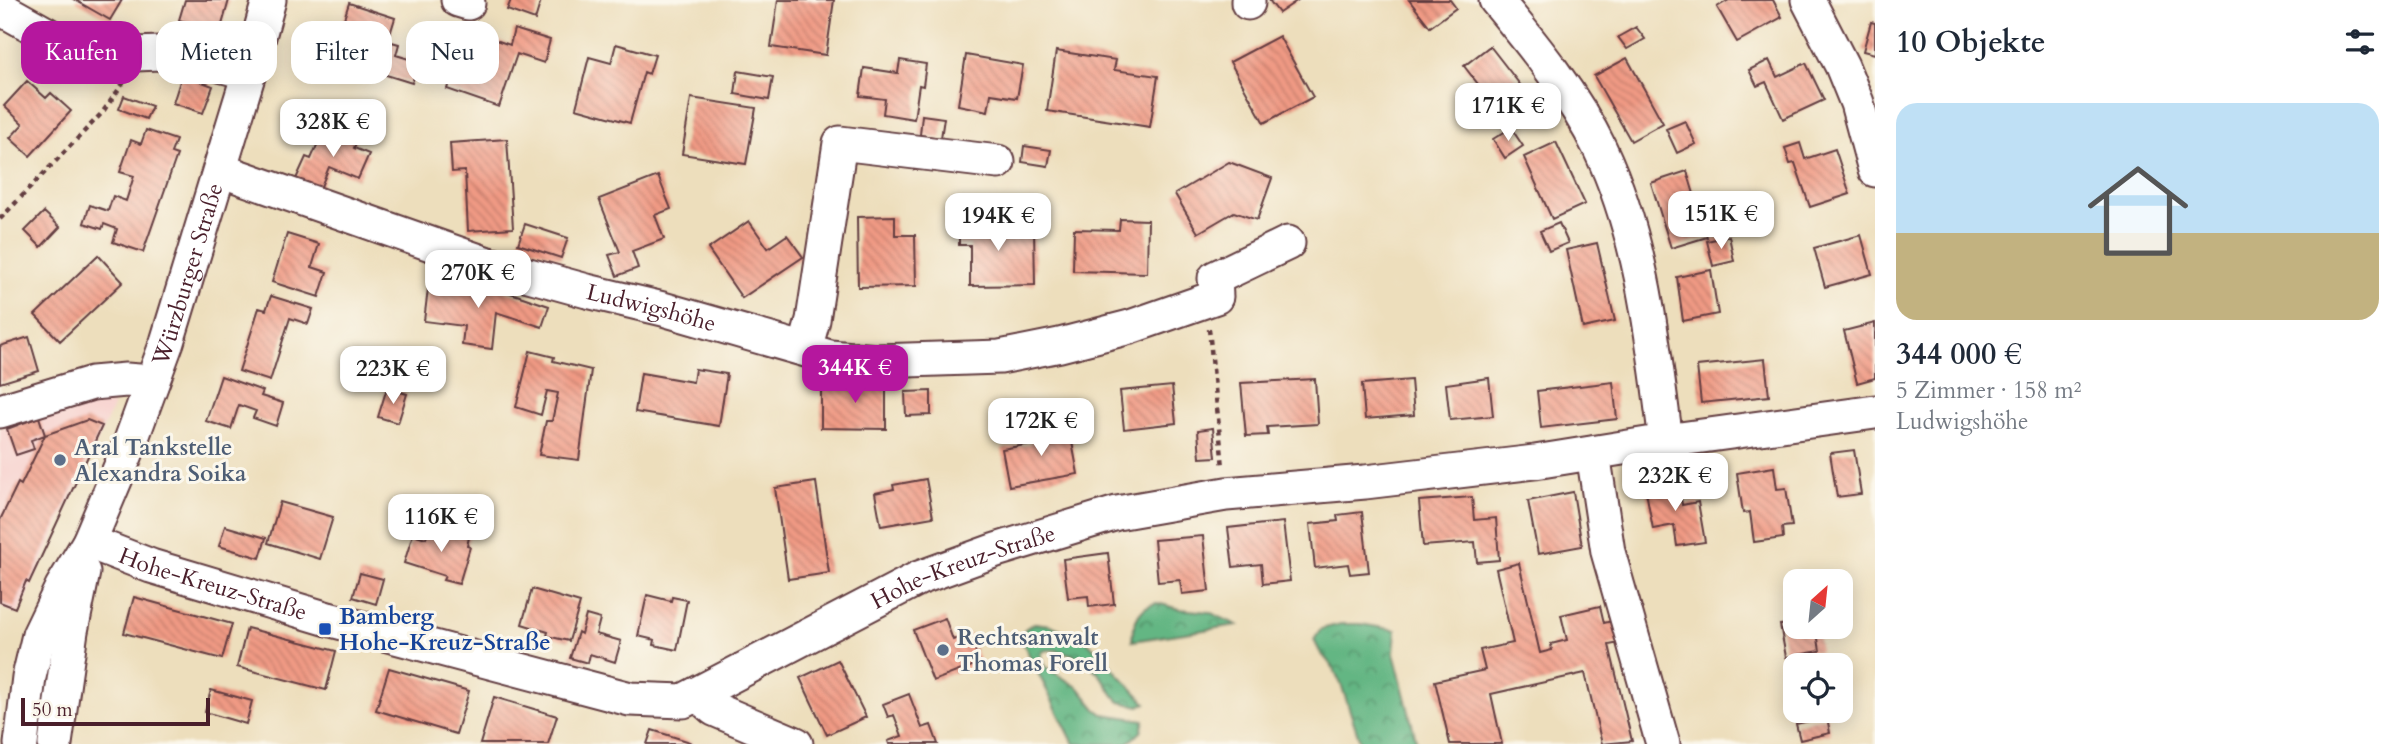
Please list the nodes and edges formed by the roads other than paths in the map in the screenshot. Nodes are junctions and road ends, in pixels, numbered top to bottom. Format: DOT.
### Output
graph roads {
  1 [pos="269,0"];
  2 [pos="1496,0"];
  3 [pos="1808,0"];
  4 [pos="0,8"];
  5 [pos="263,21"];
  6 [pos="156,53"];
  7 [pos="246,84"];
  8 [pos="998,162"];
  9 [pos="220,170"];
  10 [pos="1875,170"];
  11 [pos="1288,243"];
  12 [pos="805,349"];
  13 [pos="152,382"];
  14 [pos="0,411"];
  15 [pos="1875,412"];
  16 [pos="1666,441"];
  17 [pos="1594,453"];
  18 [pos="89,542"];
  19 [pos="697,694"];
  20 [pos="21,744"];
  21 [pos="55,744"];
  22 [pos="796,744"];
  23 [pos="1663,744"];
  1 -- 5 [label="street, Würzburger Straße"];
  2 -- 16 [label="street"];
  3 -- 10 [label="street"];
  4 -- 6 [label="street"];
  7 -- 9 [label="street, Würzburger Straße"];
  8 -- 12 [label="street"];
  9 -- 12 [label="street, Ludwigshöhe"];
  9 -- 13 [label="street, Würzburger Straße"];
  11 -- 12 [label="street, Ludwigshöhe"];
  13 -- 14 [label="street"];
  13 -- 18 [label="street, Würzburger Straße"];
  15 -- 16 [label="street, Hohe-Kreuz-Straße"];
  16 -- 17 [label="street, Hohe-Kreuz-Straße"];
  17 -- 19 [label="street, Hohe-Kreuz-Straße"];
  17 -- 23 [label="street"];
  18 -- 19 [label="street, Hohe-Kreuz-Straße"];
  18 -- 20 [label="street, Würzburger Straße"];
  18 -- 21 [label="street, Würzburger Straße"];
  19 -- 22 [label="street"];
}
